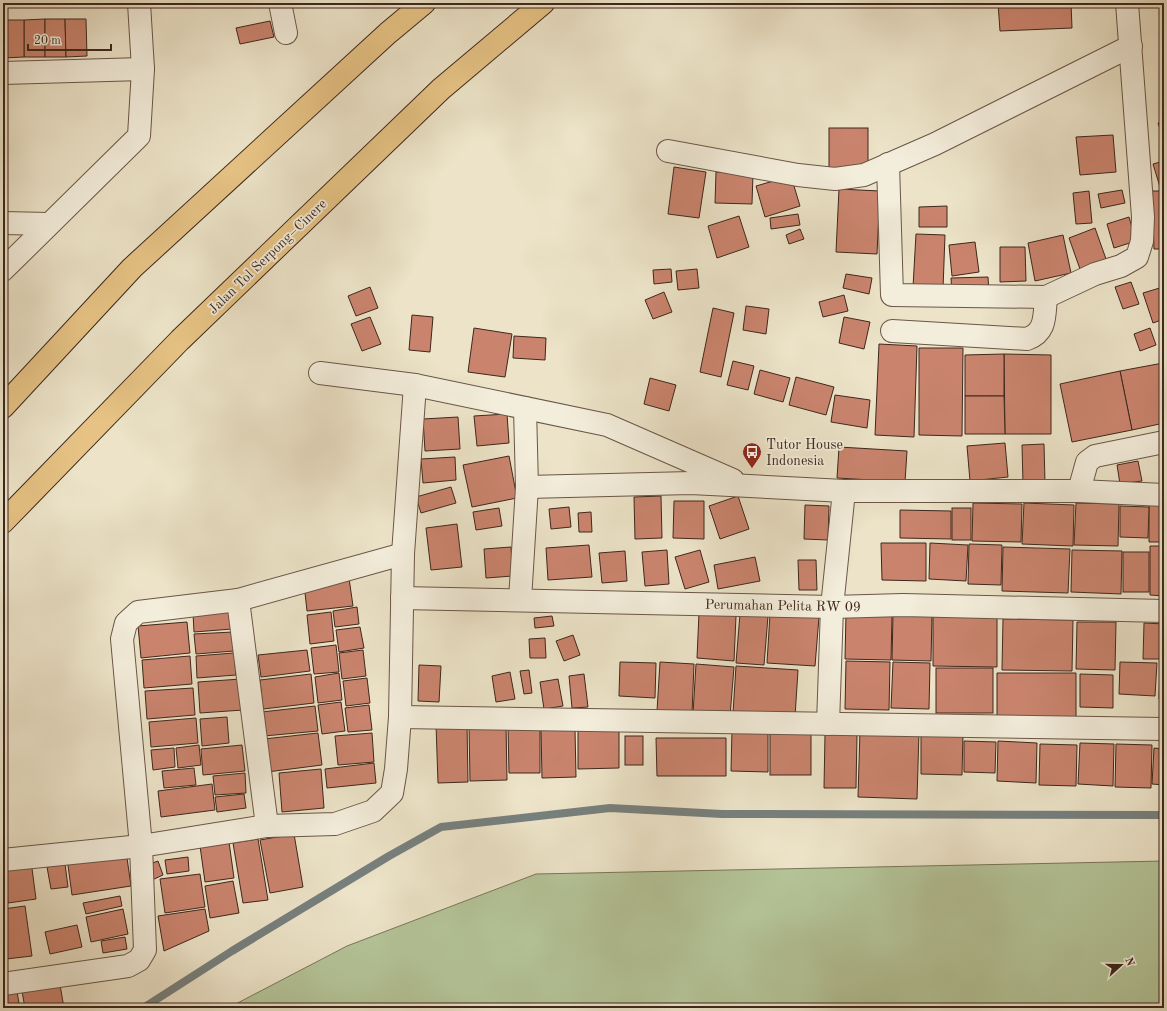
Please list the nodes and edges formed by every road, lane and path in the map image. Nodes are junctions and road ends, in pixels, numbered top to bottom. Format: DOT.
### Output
graph roads {
  1 [pos="139,3"];
  2 [pos="280,3"];
  3 [pos="424,3"];
  4 [pos="543,3"];
  5 [pos="1127,3"];
  6 [pos="286,33"];
  7 [pos="1131,46"];
  8 [pos="143,69"];
  9 [pos="3,73"];
  10 [pos="668,151"];
  11 [pos="888,164"];
  12 [pos="3,223"];
  13 [pos="49,224"];
  14 [pos="3,270"];
  15 [pos="1046,297"];
  16 [pos="892,331"];
  17 [pos="320,373"];
  18 [pos="415,385"];
  19 [pos="3,408"];
  20 [pos="524,408"];
  21 [pos="1164,442"];
  22 [pos="746,486"];
  23 [pos="527,487"];
  24 [pos="844,491"];
  25 [pos="1079,491"];
  26 [pos="1164,494"];
  27 [pos="3,522"];
  28 [pos="403,554"];
  29 [pos="402,598"];
  30 [pos="238,600"];
  31 [pos="520,600"];
  32 [pos="832,607"];
  33 [pos="1164,611"];
  34 [pos="400,717"];
  35 [pos="828,724"];
  36 [pos="1164,729"];
  37 [pos="267,826"];
  38 [pos="141,846"];
  39 [pos="3,860"];
  40 [pos="3,984"];
  1 -- 8 [label="street"];
  2 -- 6 [label="street"];
  3 -- 19 [label="highway"];
  4 -- 27 [label="highway, Jalan Tol Serpong–Cinere"];
  5 -- 7 [label="street"];
  7 -- 11 [label="street"];
  7 -- 15 [label="street"];
  8 -- 9 [label="street"];
  8 -- 13 [label="street"];
  10 -- 11 [label="street"];
  11 -- 15 [label="street"];
  12 -- 13 [label="street"];
  13 -- 14 [label="street"];
  15 -- 16 [label="street"];
  17 -- 18 [label="street"];
  18 -- 20 [label="street"];
  18 -- 28 [label="street"];
  20 -- 22 [label="street"];
  20 -- 23 [label="street"];
  21 -- 25 [label="street"];
  22 -- 23 [label="street"];
  22 -- 24 [label="street"];
  23 -- 31 [label="street"];
  24 -- 25 [label="street"];
  24 -- 32 [label="street"];
  25 -- 26 [label="street"];
  28 -- 29 [label="street"];
  28 -- 30 [label="street"];
  29 -- 31 [label="street, Perumahan Pelita RW 09"];
  29 -- 34 [label="street"];
  30 -- 37 [label="street"];
  30 -- 38 [label="street"];
  31 -- 32 [label="street, Perumahan Pelita RW 09"];
  32 -- 33 [label="street, Perumahan Pelita RW 09"];
  32 -- 35 [label="street"];
  34 -- 35 [label="street"];
  34 -- 37 [label="street"];
  35 -- 36 [label="street"];
  37 -- 38 [label="street"];
  38 -- 39 [label="street"];
  38 -- 40 [label="street"];
}
